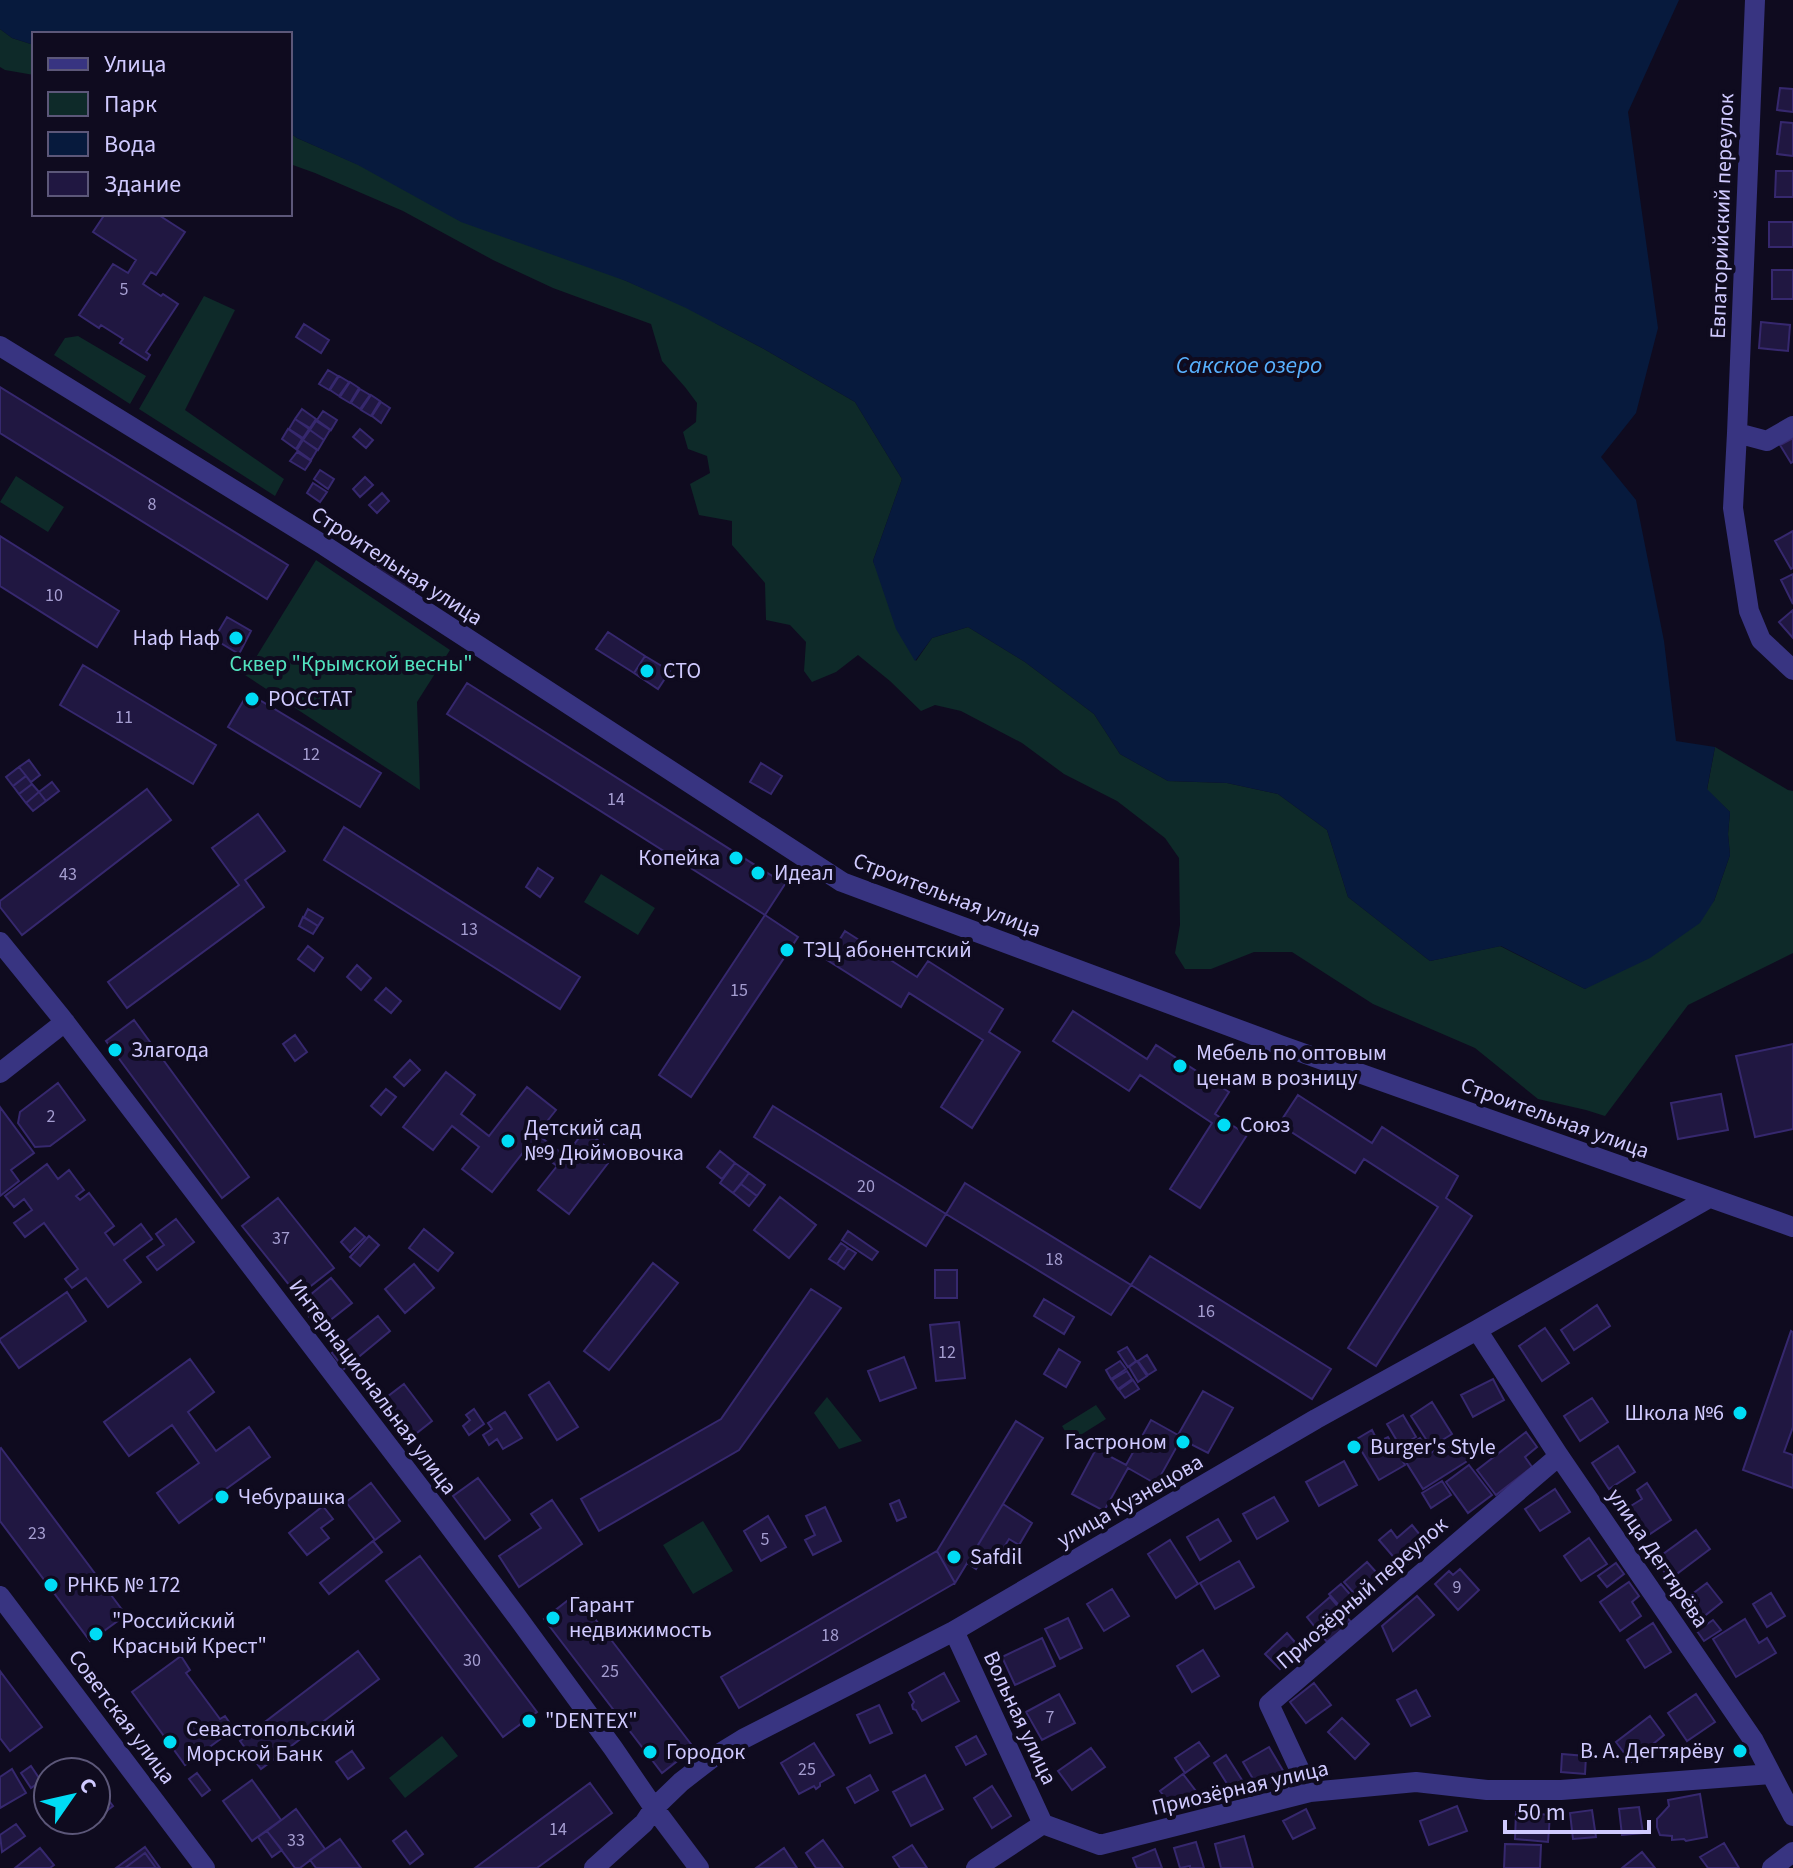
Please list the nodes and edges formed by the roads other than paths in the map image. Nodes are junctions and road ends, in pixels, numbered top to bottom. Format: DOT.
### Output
graph roads {
  1 [pos="1755,0"];
  2 [pos="0,346"];
  3 [pos="1793,426"];
  4 [pos="1737,433"];
  5 [pos="1793,670"];
  6 [pos="0,942"];
  7 [pos="65,1022"];
  8 [pos="0,1073"];
  9 [pos="1709,1198"];
  10 [pos="1793,1227"];
  11 [pos="1477,1330"];
  12 [pos="1559,1456"];
  13 [pos="0,1596"];
  14 [pos="954,1631"];
  15 [pos="1771,1774"];
  16 [pos="1310,1792"];
  17 [pos="654,1808"];
  18 [pos="1793,1816"];
  19 [pos="1043,1824"];
  20 [pos="1793,1852"];
  21 [pos="205,1868"];
  22 [pos="594,1868"];
  23 [pos="699,1868"];
  24 [pos="976,1868"];
  25 [pos="1772,1868"];
  1 -- 4 [label="street, Евпаторийский переулок"];
  2 -- 9 [label="street, Строительная улица"];
  3 -- 4 [label="street"];
  4 -- 5 [label="street, Евпаторийский переулок"];
  6 -- 7 [label="street, Интернациональная улица"];
  7 -- 8 [label="street"];
  7 -- 17 [label="street, Интернациональная улица"];
  9 -- 10 [label="street, Строительная улица"];
  9 -- 11 [label="street, улица Кузнецова"];
  11 -- 12 [label="street, улица Дегтярёва"];
  11 -- 14 [label="street, улица Кузнецова"];
  12 -- 15 [label="street, улица Дегтярёва"];
  12 -- 16 [label="street, Приозёрный переулок"];
  13 -- 21 [label="street, Советская улица"];
  14 -- 17 [label="street, улица Кузнецова"];
  14 -- 19 [label="street, Вольная улица"];
  15 -- 16 [label="street, Приозёрная улица"];
  15 -- 18 [label="street, улица Дегтярёва"];
  16 -- 19 [label="street, Приозёрная улица"];
  17 -- 22 [label="street, улица Кузнецова"];
  17 -- 23 [label="street, Интернациональная улица"];
  19 -- 24 [label="street"];
  20 -- 25 [label="street"];
}
